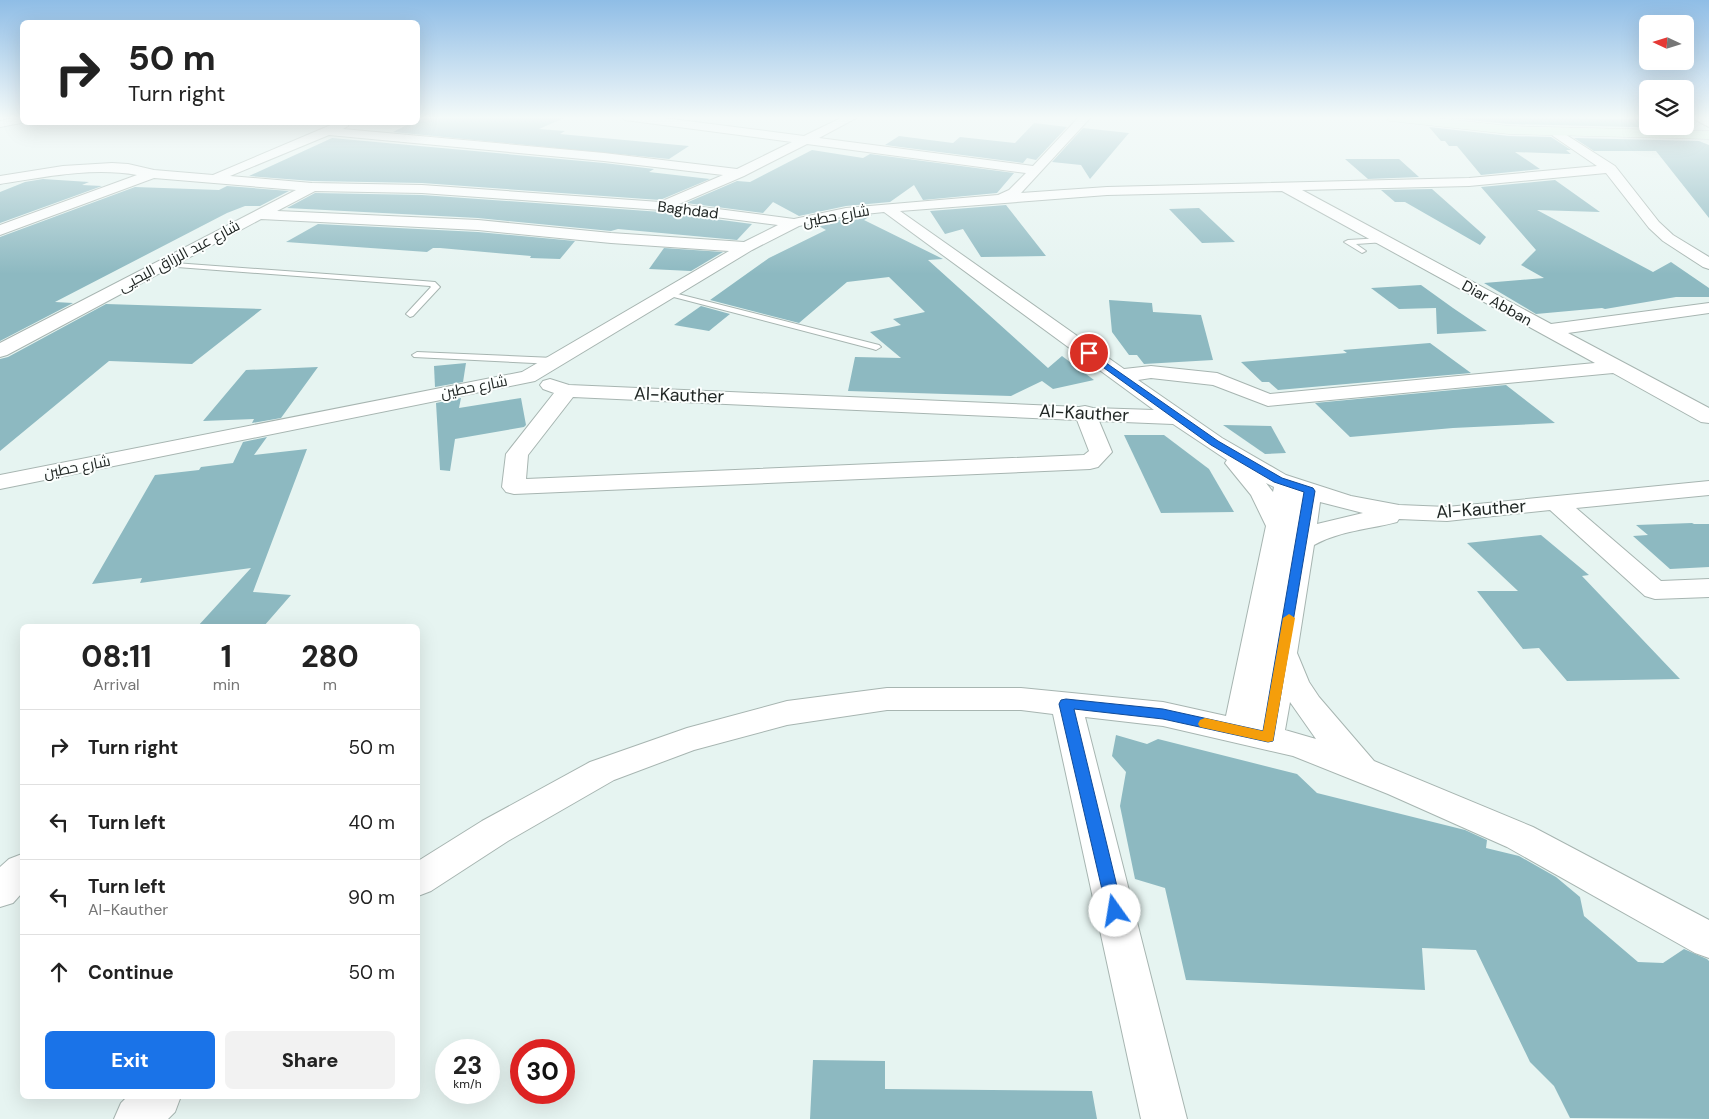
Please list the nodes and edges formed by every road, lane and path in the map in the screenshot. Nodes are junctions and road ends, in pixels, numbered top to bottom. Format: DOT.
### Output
graph roads {
  1 [pos="75,169"];
  2 [pos="125,169"];
  3 [pos="167,169"];
  4 [pos="170,169"];
  5 [pos="236,169"];
  6 [pos="707,169"];
  7 [pos="747,169"];
  8 [pos="1030,169"];
  9 [pos="1608,169"];
  10 [pos="1610,169"];
  11 [pos="1036,170"];
  12 [pos="227,173"];
  13 [pos="739,173"];
  14 [pos="154,174"];
  15 [pos="211,179"];
  16 [pos="0,180"];
  17 [pos="261,182"];
  18 [pos="1024,183"];
  19 [pos="312,187"];
  20 [pos="1286,187"];
  21 [pos="1007,194"];
  22 [pos="1056,194"];
  23 [pos="555,199"];
  24 [pos="661,206"];
  25 [pos="887,208"];
  26 [pos="258,215"];
  27 [pos="794,223"];
  28 [pos="518,229"];
  29 [pos="0,230"];
  30 [pos="611,238"];
  31 [pos="1382,240"];
  32 [pos="746,247"];
  33 [pos="1362,251"];
  34 [pos="164,264"];
  35 [pos="1709,264"];
  36 [pos="669,293"];
  37 [pos="1709,308"];
  38 [pos="410,314"];
  39 [pos="1546,330"];
  40 [pos="876,347"];
  41 [pos="0,350"];
  42 [pos="417,355"];
  43 [pos="554,361"];
  44 [pos="1616,367"];
  45 [pos="1120,376"];
  46 [pos="528,377"];
  47 [pos="566,391"];
  48 [pos="1085,412"];
  49 [pos="1708,416"];
  50 [pos="1178,418"];
  51 [pos="1225,449"];
  52 [pos="0,482"];
  53 [pos="1298,487"];
  54 [pos="1709,488"];
  55 [pos="1555,502"];
  56 [pos="1423,513"];
  57 [pos="1279,526"];
  58 [pos="1301,542"];
  59 [pos="1709,588"];
  60 [pos="1283,654"];
  61 [pos="1066,704"];
  62 [pos="1254,734"];
  63 [pos="1368,772"];
  64 [pos="20,872"];
  65 [pos="420,879"];
  66 [pos="0,891"];
  67 [pos="1709,940"];
  68 [pos="156,1099"];
  69 [pos="136,1119"];
  70 [pos="1164,1119"];
  1 -- 16 [label="street"];
  2 -- 14 [label="street"];
  3 -- 14 [label="street"];
  4 -- 12 [label="street"];
  5 -- 12 [label="street"];
  6 -- 13 [label="street"];
  7 -- 13 [label="street"];
  8 -- 11 [label="street"];
  9 -- 20 [label="street"];
  10 -- 35 [label="street"];
  11 -- 18 [label="street"];
  12 -- 15 [label="street"];
  12 -- 17 [label="street"];
  13 -- 24 [label="street"];
  14 -- 15 [label="street"];
  14 -- 29 [label="street"];
  15 -- 17 [label="street"];
  17 -- 19 [label="street"];
  18 -- 21 [label="street"];
  18 -- 22 [label="street"];
  19 -- 23 [label="street, Baghdad"];
  19 -- 26 [label="street, شارع عبد الرزاق اليحيى"];
  20 -- 22 [label="street"];
  20 -- 31 [label="street, Diar Abban"];
  21 -- 22 [label="street, شارع حطين"];
  21 -- 25 [label="street, شارع حطين"];
  23 -- 24 [label="street, Baghdad"];
  23 -- 28 [label="street"];
  24 -- 27 [label="street, Baghdad"];
  24 -- 30 [label="street"];
  25 -- 27 [label="street, شارع حطين"];
  25 -- 45 [label="street"];
  26 -- 28 [label="street"];
  26 -- 34 [label="street, شارع عبد الرزاق اليحيى"];
  27 -- 32 [label="street, شارع حطين"];
  28 -- 30 [label="street"];
  30 -- 32 [label="street"];
  31 -- 33 [label="lane"];
  31 -- 39 [label="street, Diar Abban"];
  32 -- 36 [label="street, شارع حطين"];
  34 -- 38 [label="lane"];
  34 -- 41 [label="street, شارع عبد الرزاق اليحيى"];
  36 -- 40 [label="lane"];
  36 -- 43 [label="street, شارع حطين"];
  37 -- 39 [label="street"];
  39 -- 44 [label="street, Diar Abban"];
  42 -- 43 [label="lane"];
  43 -- 46 [label="street, شارع حطين"];
  44 -- 45 [label="street"];
  44 -- 49 [label="street, Diar Abban"];
  45 -- 50 [label="street"];
  46 -- 47 [label="street, Al-Kauther"];
  46 -- 52 [label="street, شارع حطين"];
  47 -- 48 [label="street, Al-Kauther"];
  47 -- 48 [label="street"];
  48 -- 50 [label="street, Al-Kauther"];
  50 -- 51 [label="street, Al-Kauther"];
  51 -- 53 [label="street, Al-Kauther"];
  51 -- 57 [label="street"];
  53 -- 56 [label="street, Al-Kauther"];
  53 -- 57 [label="street"];
  53 -- 58 [label="street"];
  54 -- 55 [label="street, Al-Kauther"];
  55 -- 56 [label="street, Al-Kauther"];
  55 -- 59 [label="street"];
  56 -- 58 [label="street"];
  57 -- 62 [label="street"];
  58 -- 60 [label="street"];
  60 -- 62 [label="street"];
  60 -- 63 [label="street"];
  61 -- 62 [label="street"];
  61 -- 65 [label="street"];
  61 -- 70 [label="street"];
  62 -- 63 [label="street"];
  63 -- 67 [label="street"];
  64 -- 66 [label="street"];
  68 -- 69 [label="street"];
}
